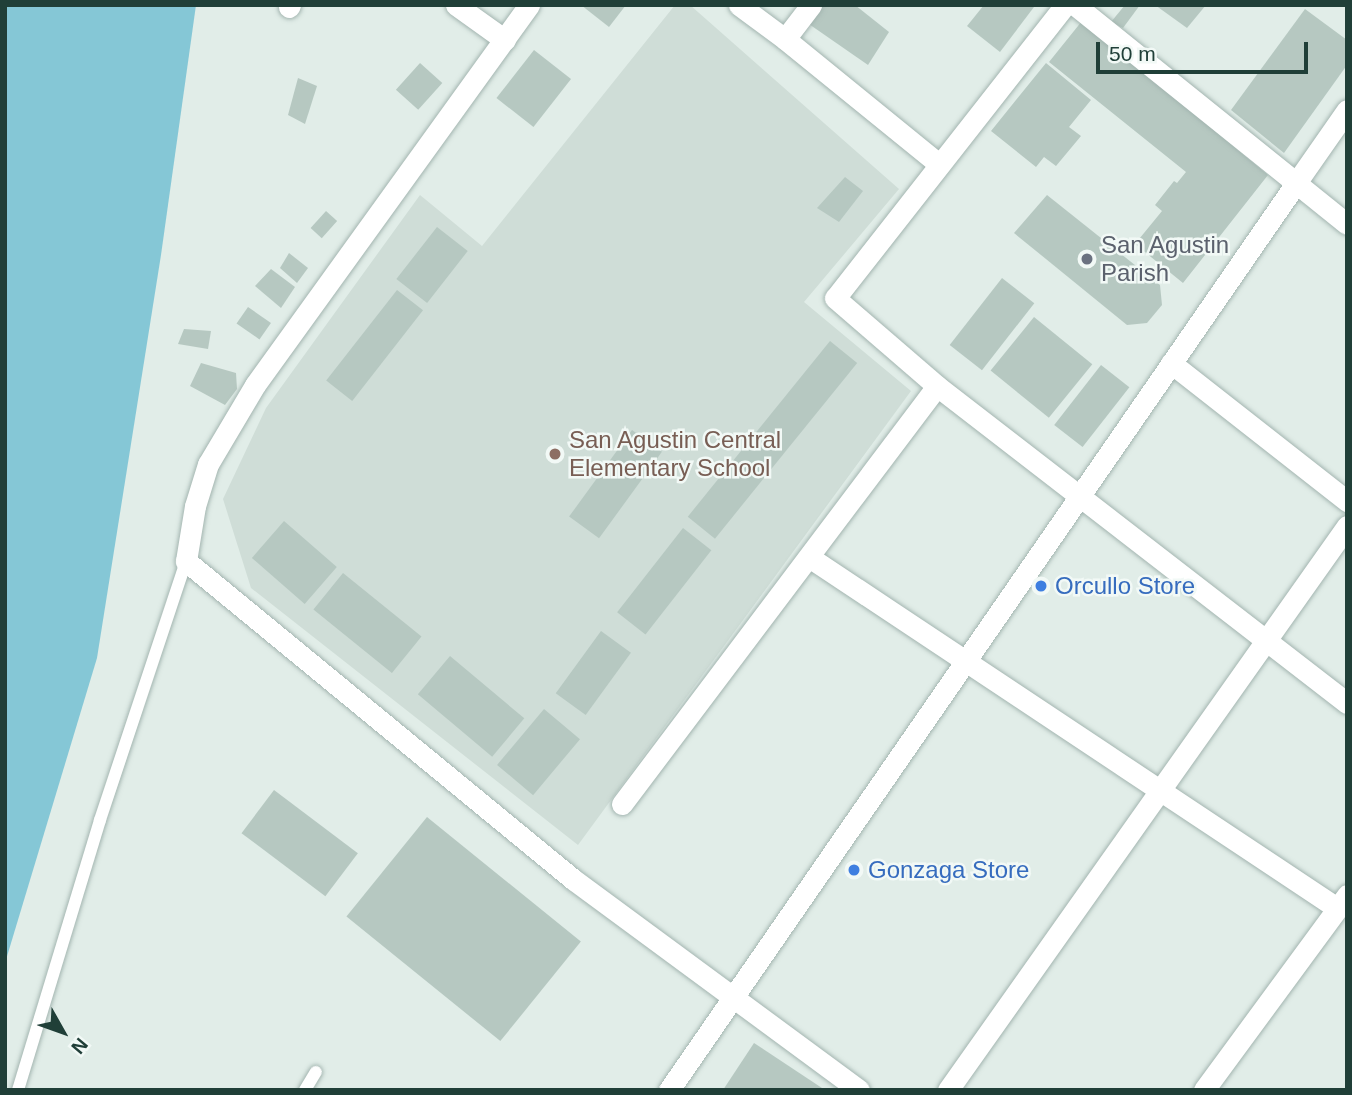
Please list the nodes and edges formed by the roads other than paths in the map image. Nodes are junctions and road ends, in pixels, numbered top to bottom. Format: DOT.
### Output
graph roads {
  1 [pos="456,5"];
  2 [pos="529,5"];
  3 [pos="739,5"];
  4 [pos="811,5"];
  5 [pos="1065,5"];
  6 [pos="1074,5"];
  7 [pos="785,39"];
  8 [pos="505,40"];
  9 [pos="1347,110"];
  10 [pos="939,164"];
  11 [pos="1296,183"];
  12 [pos="1347,224"];
  13 [pos="1171,363"];
  14 [pos="937,386"];
  15 [pos="1081,495"];
  16 [pos="1347,501"];
  17 [pos="1347,526"];
  18 [pos="809,557"];
  19 [pos="186,561"];
  20 [pos="1266,640"];
  21 [pos="966,661"];
  22 [pos="1347,703"];
  23 [pos="1160,790"];
  24 [pos="622,804"];
  25 [pos="1342,902"];
  26 [pos="733,997"];
  27 [pos="316,1072"];
  28 [pos="18,1090"];
  29 [pos="305,1090"];
  30 [pos="669,1090"];
  31 [pos="859,1090"];
  32 [pos="948,1090"];
  33 [pos="1204,1090"];
  1 -- 8 [label="street"];
  2 -- 8 [label="street"];
  3 -- 7 [label="street"];
  4 -- 7 [label="street"];
  5 -- 10 [label="street"];
  6 -- 11 [label="street"];
  7 -- 10 [label="street"];
  8 -- 19 [label="street"];
  9 -- 11 [label="street"];
  10 -- 14 [label="street"];
  11 -- 12 [label="street"];
  11 -- 13 [label="street"];
  13 -- 15 [label="street"];
  13 -- 16 [label="street"];
  14 -- 15 [label="street"];
  14 -- 18 [label="street"];
  15 -- 20 [label="street"];
  15 -- 21 [label="street"];
  17 -- 20 [label="street"];
  18 -- 21 [label="street"];
  18 -- 24 [label="street"];
  19 -- 26 [label="street"];
  19 -- 28 [label="lane"];
  20 -- 22 [label="street"];
  20 -- 23 [label="street"];
  21 -- 23 [label="street"];
  21 -- 26 [label="street"];
  23 -- 25 [label="street"];
  23 -- 32 [label="street"];
  25 -- 33 [label="street"];
  26 -- 30 [label="street"];
  26 -- 31 [label="street"];
  27 -- 29 [label="lane"];
}
